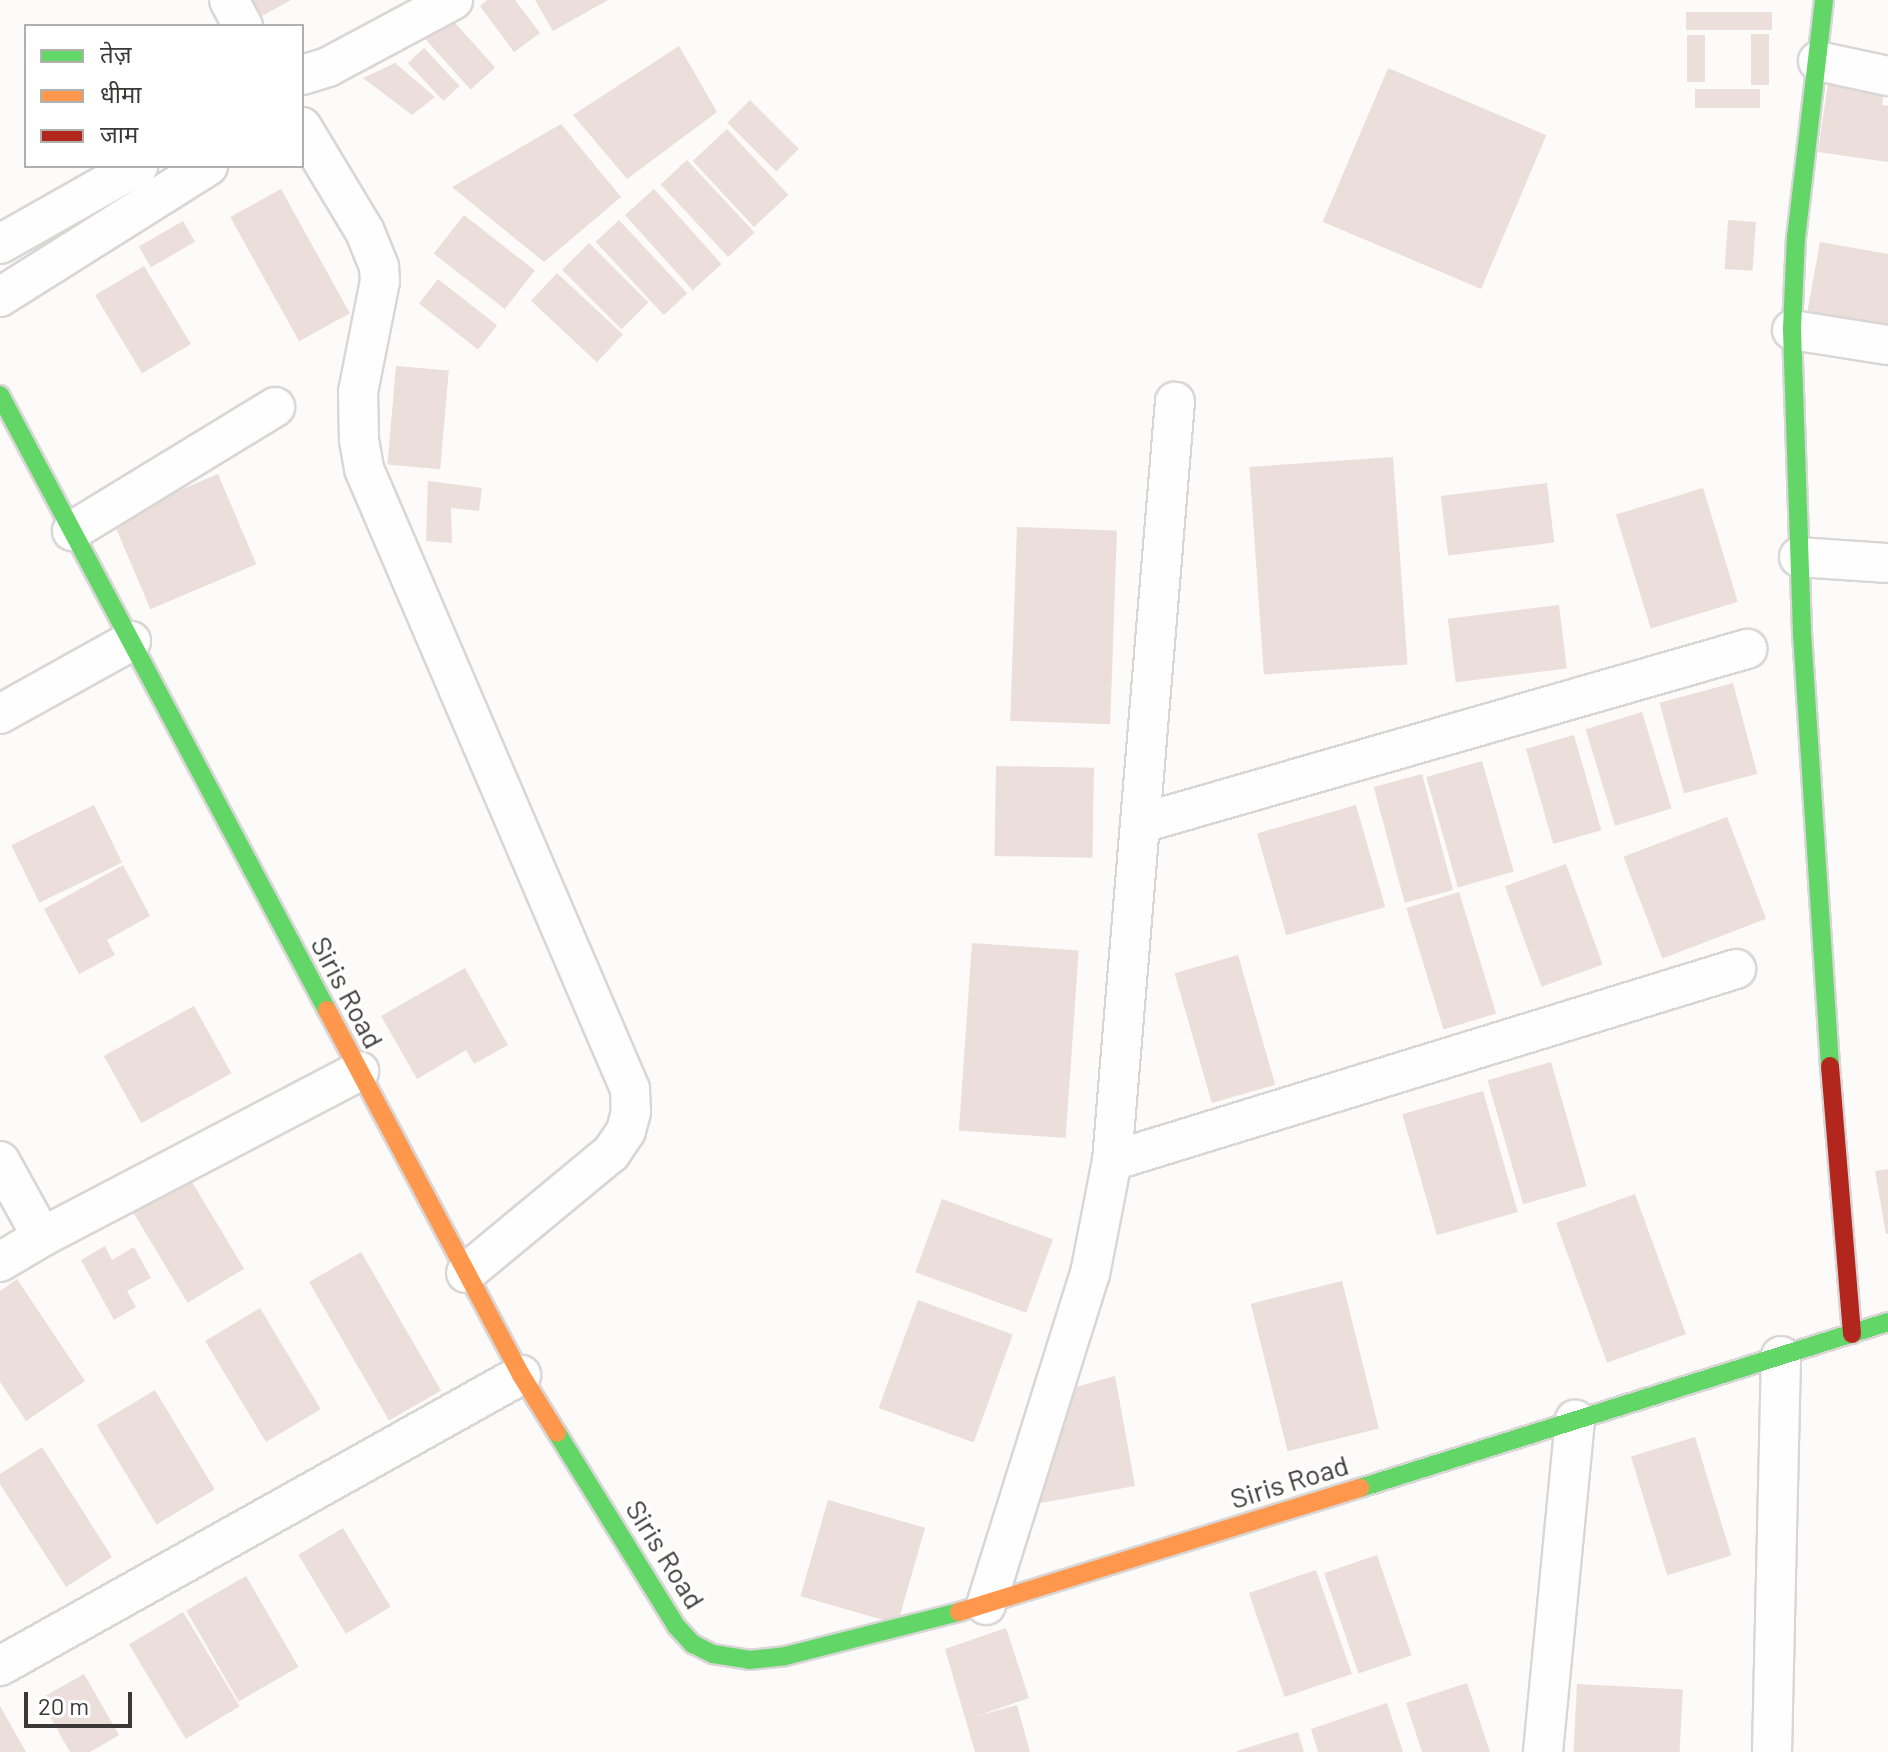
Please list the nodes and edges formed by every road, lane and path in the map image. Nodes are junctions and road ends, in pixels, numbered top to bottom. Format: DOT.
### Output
graph roads {
  1 [pos="229,0"];
  2 [pos="453,0"];
  3 [pos="1824,0"];
  4 [pos="242,24"];
  5 [pos="1818,61"];
  6 [pos="315,71"];
  7 [pos="1888,76"];
  8 [pos="304,97"];
  9 [pos="304,130"];
  10 [pos="134,168"];
  11 [pos="205,168"];
  12 [pos="0,244"];
  13 [pos="0,297"];
  14 [pos="1792,330"];
  15 [pos="1888,345"];
  16 [pos="0,395"];
  17 [pos="1175,402"];
  18 [pos="275,407"];
  19 [pos="72,531"];
  20 [pos="1799,557"];
  21 [pos="1888,563"];
  22 [pos="131,641"];
  23 [pos="1747,649"];
  24 [pos="0,714"];
  25 [pos="1142,823"];
  26 [pos="1736,969"];
  27 [pos="359,1071"];
  28 [pos="0,1161"];
  29 [pos="1112,1161"];
  30 [pos="42,1237"];
  31 [pos="0,1262"];
  32 [pos="466,1273"];
  33 [pos="1888,1322"];
  34 [pos="1852,1334"];
  35 [pos="1781,1356"];
  36 [pos="521,1375"];
  37 [pos="1575,1420"];
  38 [pos="986,1605"];
  39 [pos="0,1666"];
  40 [pos="1543,1752"];
  41 [pos="1772,1752"];
  1 -- 4 [label="street"];
  2 -- 6 [label="street"];
  3 -- 5 [label="street"];
  5 -- 7 [label="street"];
  5 -- 14 [label="street"];
  6 -- 8 [label="street"];
  9 -- 32 [label="street"];
  10 -- 12 [label="street"];
  11 -- 13 [label="street"];
  14 -- 15 [label="street"];
  14 -- 20 [label="street"];
  16 -- 19 [label="street, Siris Road"];
  17 -- 25 [label="street"];
  18 -- 19 [label="street"];
  19 -- 22 [label="street, Siris Road"];
  20 -- 21 [label="street"];
  20 -- 34 [label="street"];
  22 -- 24 [label="street"];
  22 -- 27 [label="street, Siris Road"];
  23 -- 25 [label="street"];
  25 -- 29 [label="street"];
  26 -- 29 [label="street"];
  27 -- 30 [label="street"];
  27 -- 32 [label="street, Siris Road"];
  28 -- 30 [label="street"];
  29 -- 38 [label="street"];
  30 -- 31 [label="street"];
  32 -- 36 [label="street, Siris Road"];
  33 -- 34 [label="street, Siris Road"];
  34 -- 35 [label="street, Siris Road"];
  35 -- 37 [label="street, Siris Road"];
  35 -- 41 [label="street"];
  36 -- 38 [label="street, Siris Road"];
  36 -- 39 [label="street"];
  37 -- 38 [label="street, Siris Road"];
  37 -- 40 [label="street"];
}
